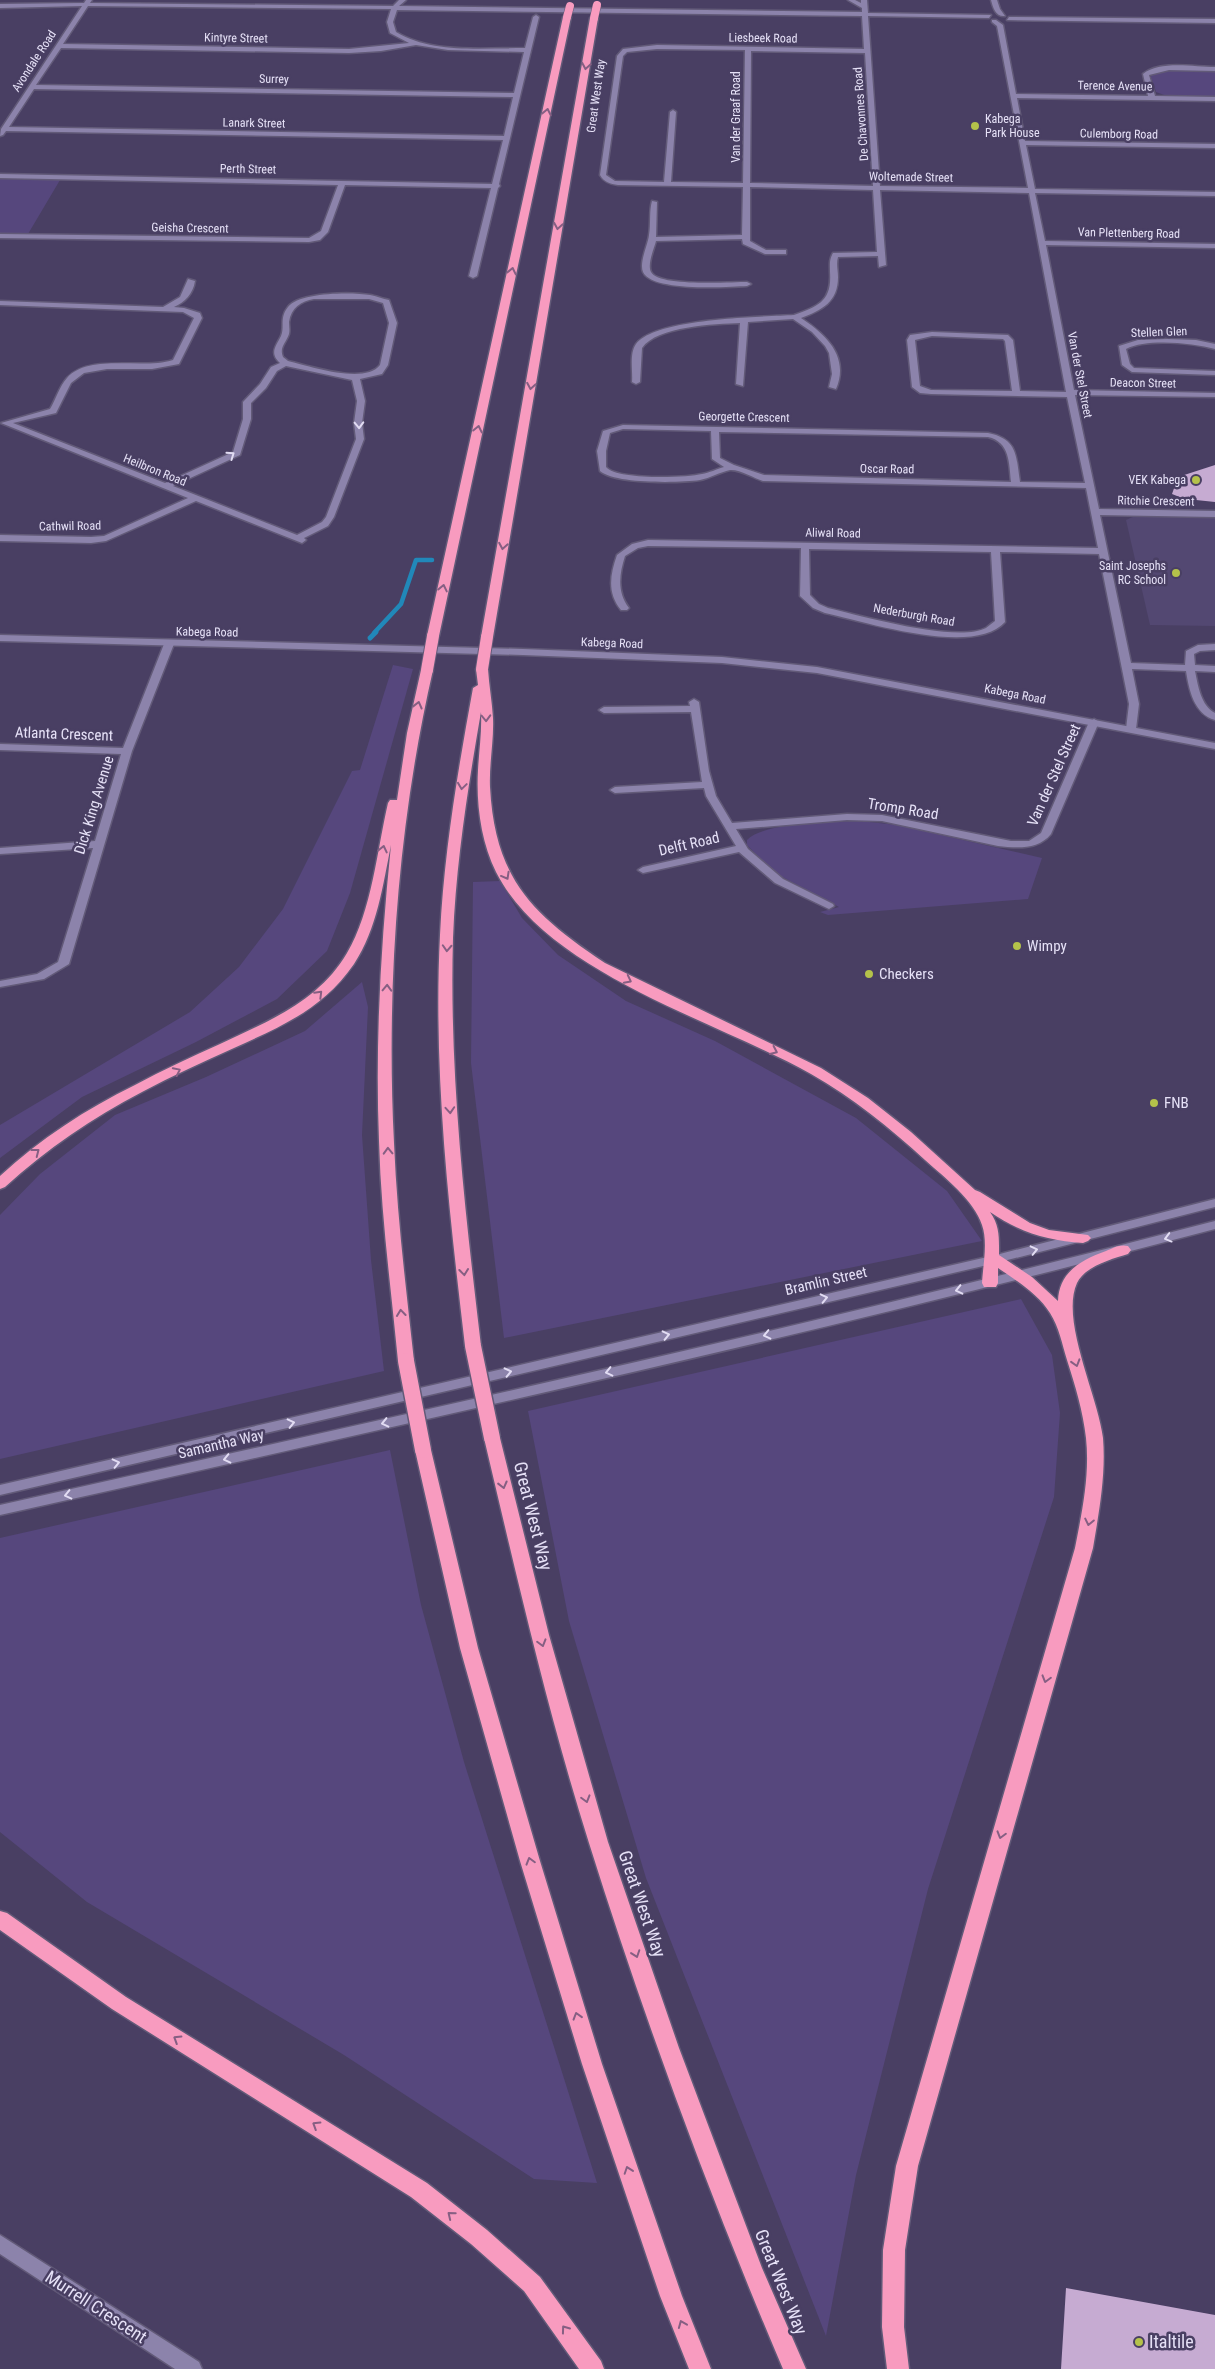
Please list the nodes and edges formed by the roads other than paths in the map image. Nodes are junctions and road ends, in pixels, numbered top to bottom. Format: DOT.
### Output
graph roads {
  1 [pos="403,0"];
  2 [pos="851,0"];
  3 [pos="864,0"];
  4 [pos="994,0"];
  5 [pos="87,2"];
  6 [pos="570,3"];
  7 [pos="597,3"];
  8 [pos="0,6"];
  9 [pos="864,7"];
  10 [pos="393,9"];
  11 [pos="866,16"];
  12 [pos="536,17"];
  13 [pos="998,18"];
  14 [pos="1215,21"];
  15 [pos="414,44"];
  16 [pos="57,46"];
  17 [pos="657,47"];
  18 [pos="748,49"];
  19 [pos="528,50"];
  20 [pos="868,51"];
  21 [pos="1215,69"];
  22 [pos="30,86"];
  23 [pos="517,95"];
  24 [pos="1015,96"];
  25 [pos="1152,98"];
  26 [pos="1215,99"];
  27 [pos="672,112"];
  28 [pos="2,132"];
  29 [pos="505,138"];
  30 [pos="1022,143"];
  31 [pos="1215,146"];
  32 [pos="0,176"];
  33 [pos="607,180"];
  34 [pos="343,182"];
  35 [pos="667,184"];
  36 [pos="747,185"];
  37 [pos="496,186"];
  38 [pos="877,187"];
  39 [pos="1032,190"];
  40 [pos="1215,194"];
  41 [pos="654,202"];
  42 [pos="0,236"];
  43 [pos="746,237"];
  44 [pos="652,239"];
  45 [pos="1042,243"];
  46 [pos="1215,246"];
  47 [pos="784,252"];
  48 [pos="881,254"];
  49 [pos="882,265"];
  50 [pos="473,276"];
  51 [pos="191,281"];
  52 [pos="747,284"];
  53 [pos="0,302"];
  54 [pos="164,309"];
  55 [pos="795,317"];
  56 [pos="744,321"];
  57 [pos="1215,347"];
  58 [pos="285,363"];
  59 [pos="1215,373"];
  60 [pos="356,378"];
  61 [pos="636,382"];
  62 [pos="740,384"];
  63 [pos="834,387"];
  64 [pos="1016,394"];
  65 [pos="1070,394"];
  66 [pos="1215,395"];
  67 [pos="2,422"];
  68 [pos="716,429"];
  69 [pos="731,467"];
  70 [pos="1016,484"];
  71 [pos="1090,486"];
  72 [pos="164,487"];
  73 [pos="193,499"];
  74 [pos="1096,512"];
  75 [pos="1215,514"];
  76 [pos="0,538"];
  77 [pos="806,545"];
  78 [pos="994,550"];
  79 [pos="1104,551"];
  80 [pos="624,608"];
  81 [pos="0,638"];
  82 [pos="169,644"];
  83 [pos="1215,647"];
  84 [pos="1128,666"];
  85 [pos="1190,668"];
  86 [pos="482,669"];
  87 [pos="1215,669"];
  88 [pos="604,710"];
  89 [pos="1215,717"];
  90 [pos="1094,722"];
  91 [pos="412,728"];
  92 [pos="1131,729"];
  93 [pos="1215,746"];
  94 [pos="0,747"];
  95 [pos="127,750"];
  96 [pos="708,786"];
  97 [pos="615,790"];
  98 [pos="728,826"];
  99 [pos="1042,840"];
  100 [pos="98,844"];
  101 [pos="742,848"];
  102 [pos="0,851"];
  103 [pos="643,870"];
  104 [pos="829,906"];
  105 [pos="0,984"];
  106 [pos="0,1184"];
  107 [pos="966,1189"];
  108 [pos="1215,1203"];
  109 [pos="1215,1225"];
  110 [pos="1083,1238"];
  111 [pos="1123,1250"];
  112 [pos="993,1259"];
  113 [pos="1021,1276"];
  114 [pos="990,1283"];
  115 [pos="1066,1332"];
  116 [pos="444,1388"];
  117 [pos="0,1490"];
  118 [pos="0,1510"];
  119 [pos="0,1919"];
  120 [pos="0,2244"];
  121 [pos="192,2369"];
  122 [pos="593,2369"];
  123 [pos="700,2369"];
  124 [pos="794,2369"];
  125 [pos="898,2369"];
  1 -- 10 [label="street"];
  2 -- 9 [label="street"];
  3 -- 9 [label="street, De Chavonnes Road"];
  4 -- 13 [label="street, Van der Stel Street"];
  5 -- 8 [label="street"];
  5 -- 10 [label="street"];
  5 -- 16 [label="street, Avondale Road"];
  91 -- 6 [label="highway, one-way, bridge"];
  7 -- 86 [label="highway, one-way, bridge"];
  9 -- 11 [label="street, De Chavonnes Road"];
  10 -- 11 [label="street"];
  10 -- 15 [label="street, Kintyre Street"];
  11 -- 13 [label="street"];
  11 -- 20 [label="street, De Chavonnes Road"];
  12 -- 19 [label="street"];
  13 -- 14 [label="street"];
  13 -- 24 [label="street, Van der Stel Street"];
  15 -- 16 [label="street, Kintyre Street"];
  15 -- 19 [label="street, Kintyre Street"];
  16 -- 22 [label="street, Avondale Road"];
  17 -- 18 [label="street, Liesbeek Road"];
  17 -- 33 [label="street, Great West Way"];
  18 -- 20 [label="street, Liesbeek Road"];
  18 -- 36 [label="street, Van der Graaf Road"];
  19 -- 23 [label="street"];
  20 -- 38 [label="street, De Chavonnes Road"];
  21 -- 25 [label="street"];
  22 -- 23 [label="street, Surrey"];
  22 -- 28 [label="street, Avondale Road"];
  23 -- 29 [label="street"];
  24 -- 25 [label="street, Terence Avenue"];
  24 -- 30 [label="street, Van der Stel Street"];
  25 -- 26 [label="street, Terence Avenue"];
  27 -- 35 [label="street"];
  28 -- 29 [label="street, Lanark Street"];
  29 -- 37 [label="street"];
  30 -- 31 [label="street, Culemborg Road"];
  30 -- 39 [label="street, Van der Stel Street"];
  32 -- 34 [label="street, Perth Street"];
  33 -- 35 [label="street, Woltemade Street"];
  34 -- 37 [label="street, Perth Street"];
  34 -- 42 [label="street, Geisha Crescent"];
  35 -- 36 [label="street, Woltemade Street"];
  36 -- 38 [label="street, Woltemade Street"];
  36 -- 43 [label="street, Van der Graaf Road"];
  37 -- 50 [label="street"];
  38 -- 39 [label="street, Woltemade Street"];
  38 -- 48 [label="street, De Chavonnes Road"];
  39 -- 40 [label="street, Woltemade Street"];
  39 -- 45 [label="street, Van der Stel Street"];
  41 -- 44 [label="street"];
  43 -- 44 [label="street"];
  43 -- 47 [label="street"];
  44 -- 52 [label="street"];
  45 -- 46 [label="street, Van Plettenberg Road"];
  45 -- 65 [label="street, Van der Stel Street"];
  48 -- 49 [label="street, De Chavonnes Road"];
  48 -- 55 [label="street"];
  51 -- 54 [label="street"];
  53 -- 54 [label="street"];
  54 -- 67 [label="street"];
  55 -- 56 [label="street"];
  55 -- 63 [label="street"];
  56 -- 61 [label="street"];
  56 -- 62 [label="street"];
  57 -- 59 [label="street, Stellen Glen"];
  58 -- 60 [label="street"];
  58 -- 60 [label="street"];
  72 -- 58 [label="street, one-way"];
  60 -- 73 [label="street, Heilbron Road, one-way"];
  64 -- 64 [label="street, Deacon Street"];
  64 -- 65 [label="street, Deacon Street"];
  65 -- 66 [label="street, Deacon Street"];
  65 -- 71 [label="street, Van der Stel Street"];
  67 -- 72 [label="street, Heilbron Road"];
  68 -- 69 [label="street, Oscar Road"];
  68 -- 69 [label="street, Georgette Crescent"];
  68 -- 70 [label="street, Georgette Crescent"];
  69 -- 70 [label="street, Oscar Road"];
  70 -- 71 [label="street, Oscar Road"];
  71 -- 74 [label="street, Van der Stel Street"];
  72 -- 73 [label="street, Heilbron Road"];
  73 -- 76 [label="street, Cathwil Road"];
  74 -- 75 [label="street, Ritchie Crescent"];
  74 -- 79 [label="street, Van der Stel Street"];
  77 -- 78 [label="street, Aliwal Road"];
  77 -- 78 [label="street, Nederburgh Road"];
  77 -- 80 [label="street, Aliwal Road"];
  78 -- 79 [label="street, Aliwal Road"];
  79 -- 84 [label="street, Van der Stel Street"];
  81 -- 82 [label="street, Kabega Road"];
  82 -- 90 [label="street, Kabega Road"];
  82 -- 95 [label="street, Dick King Avenue"];
  83 -- 85 [label="street"];
  84 -- 85 [label="street"];
  84 -- 92 [label="street, Van der Stel Street"];
  85 -- 87 [label="street"];
  85 -- 89 [label="street"];
  86 -- 107 [label="highway, one-way"];
  86 -- 124 [label="highway, Great West Way, one-way, bridge"];
  88 -- 96 [label="street, Delft Road"];
  90 -- 92 [label="street, Kabega Road"];
  90 -- 99 [label="street, Van der Stel Street"];
  106 -- 91 [label="highway, one-way"];
  123 -- 91 [label="highway, one-way, bridge"];
  92 -- 93 [label="street, Kabega Road"];
  94 -- 95 [label="street, Atlanta Crescent"];
  95 -- 100 [label="street, Dick King Avenue"];
  96 -- 97 [label="street"];
  96 -- 98 [label="street, Delft Road"];
  98 -- 99 [label="street, Tromp Road"];
  98 -- 101 [label="street, Delft Road"];
  100 -- 102 [label="street"];
  100 -- 105 [label="street, Dick King Avenue"];
  101 -- 103 [label="street, Delft Road"];
  101 -- 104 [label="street, Delft Road"];
  107 -- 110 [label="highway"];
  107 -- 112 [label="highway"];
  108 -- 110 [label="street, Bramlin Street"];
  109 -- 111 [label="street, one-way"];
  112 -- 110 [label="street, Bramlin Street, one-way"];
  111 -- 113 [label="street"];
  111 -- 115 [label="highway"];
  112 -- 113 [label="highway"];
  112 -- 114 [label="highway"];
  116 -- 112 [label="street, Bramlin Street, one-way"];
  113 -- 114 [label="street"];
  113 -- 115 [label="highway"];
  114 -- 118 [label="street, Samantha Way, one-way"];
  115 -- 125 [label="highway, one-way"];
  117 -- 116 [label="street, Samantha Way, one-way"];
  122 -- 119 [label="highway, one-way"];
  120 -- 121 [label="street, Murrell Crescent"];
}
